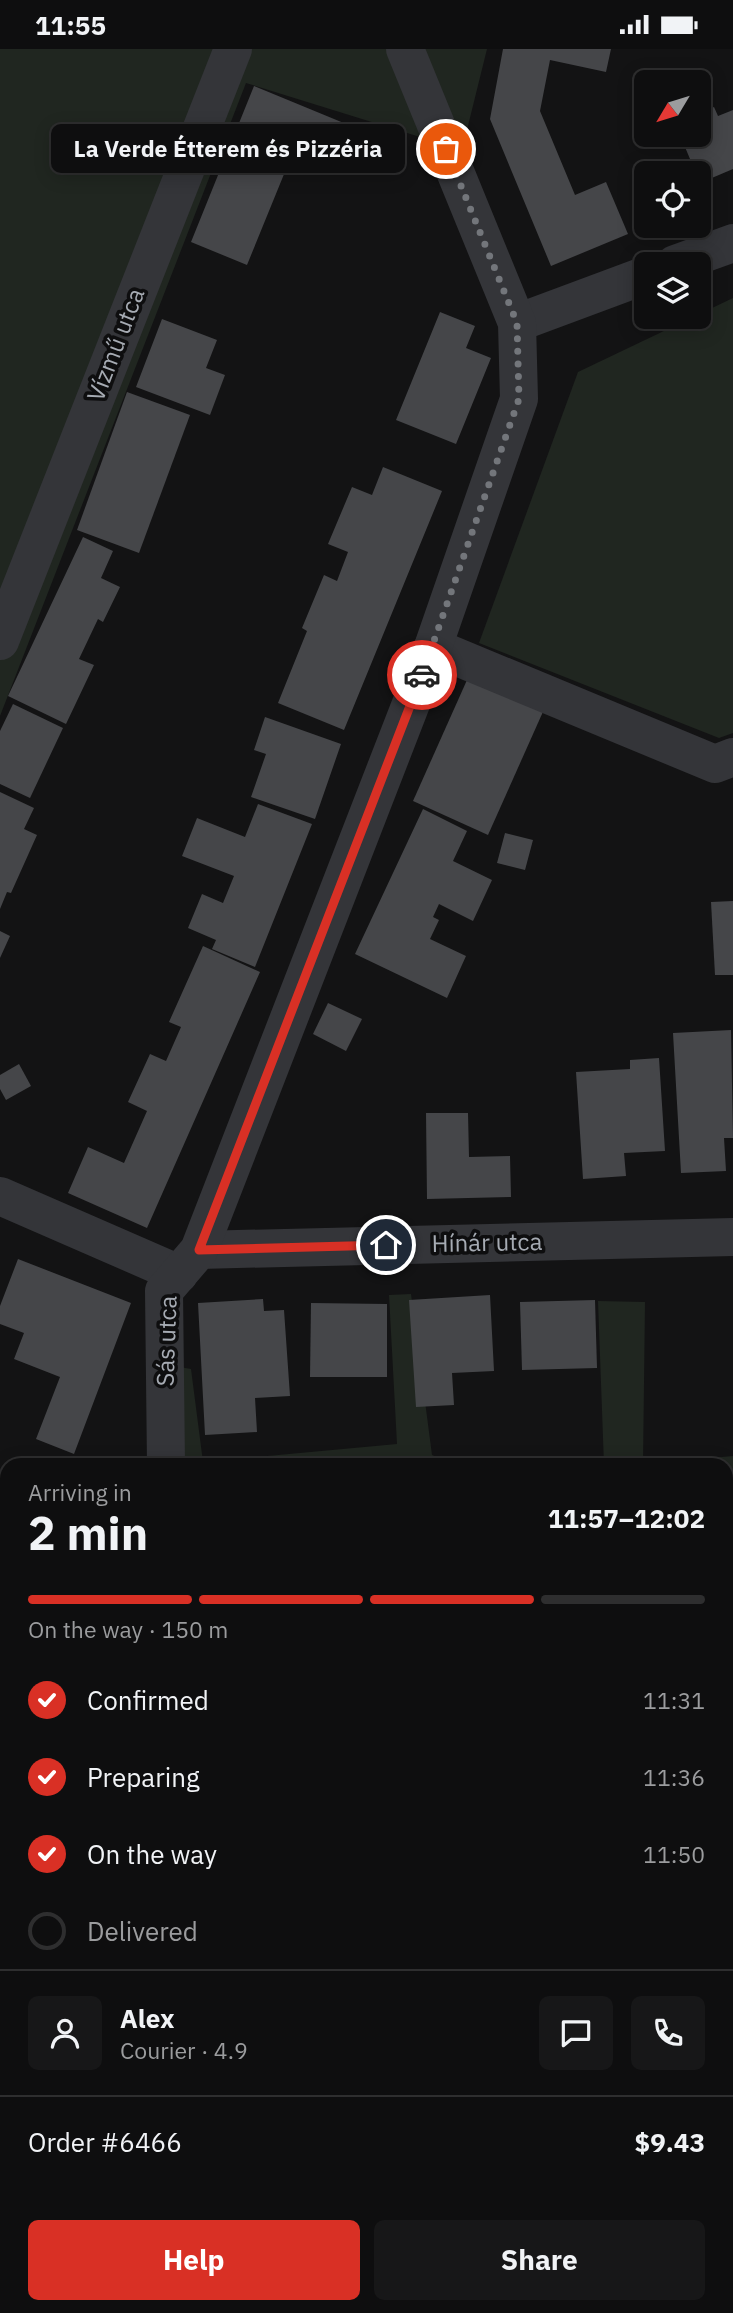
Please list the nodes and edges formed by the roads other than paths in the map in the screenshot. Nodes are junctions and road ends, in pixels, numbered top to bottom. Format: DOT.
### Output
graph roads {
  1 [pos="233,49"];
  2 [pos="405,49"];
  3 [pos="733,243"];
  4 [pos="708,252"];
  5 [pos="634,279"];
  6 [pos="517,323"];
  7 [pos="0,641"];
  8 [pos="433,647"];
  9 [pos="733,757"];
  10 [pos="0,1196"];
  11 [pos="733,1237"];
  12 [pos="189,1262"];
  13 [pos="166,1458"];
  1 -- 7 [label="street, Vízmű utca"];
  2 -- 6 [label="street, Sás utca"];
  3 -- 4 [label="street"];
  5 -- 6 [label="street"];
  6 -- 8 [label="street, Sás utca"];
  8 -- 9 [label="street"];
  8 -- 12 [label="street, Sás utca"];
  10 -- 12 [label="street"];
  11 -- 12 [label="street, Hínár utca"];
  12 -- 13 [label="street, Sás utca"];
}
